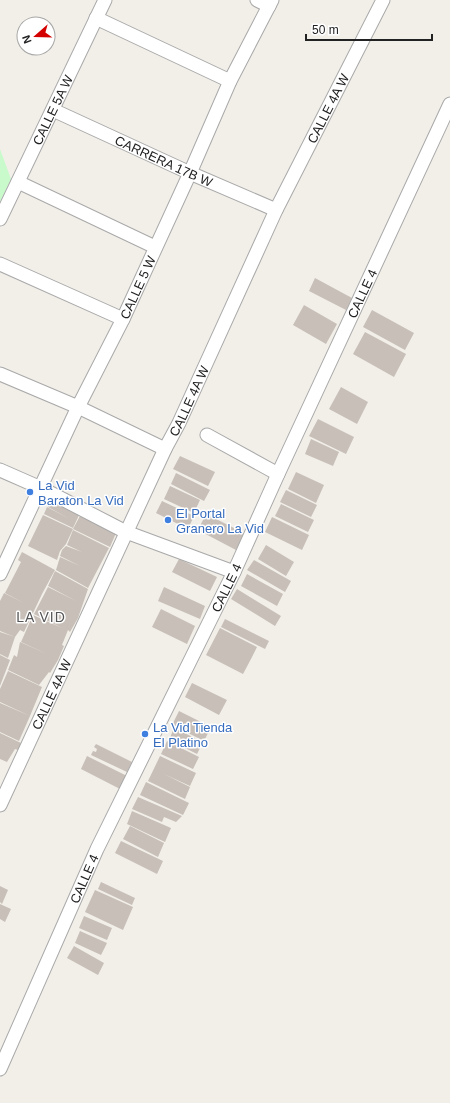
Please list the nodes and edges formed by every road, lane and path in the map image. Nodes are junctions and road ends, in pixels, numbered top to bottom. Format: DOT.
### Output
graph roads {
  1 [pos="105,0"];
  2 [pos="383,0"];
  3 [pos="266,2"];
  4 [pos="96,18"];
  5 [pos="230,81"];
  6 [pos="450,104"];
  7 [pos="52,110"];
  8 [pos="190,173"];
  9 [pos="18,182"];
  10 [pos="276,210"];
  11 [pos="0,219"];
  12 [pos="155,246"];
  13 [pos="0,264"];
  14 [pos="123,319"];
  15 [pos="0,374"];
  16 [pos="78,407"];
  17 [pos="207,435"];
  18 [pos="165,449"];
  19 [pos="0,470"];
  20 [pos="278,474"];
  21 [pos="41,488"];
  22 [pos="126,532"];
  23 [pos="1,568"];
  24 [pos="234,572"];
  25 [pos="0,805"];
  26 [pos="0,1069"];
  1 -- 4 [label="street, CALLE 5A W"];
  2 -- 10 [label="street, CALLE 4A W"];
  3 -- 5 [label="street, CALLE 5 W"];
  4 -- 5 [label="street"];
  4 -- 7 [label="street, CALLE 5A W"];
  5 -- 8 [label="street, CALLE 5 W"];
  6 -- 20 [label="street, CALLE 4"];
  7 -- 8 [label="street, CARRERA 17B W"];
  7 -- 9 [label="street, CALLE 5A W"];
  8 -- 10 [label="street, CARRERA 17B W"];
  8 -- 12 [label="street, CALLE 5 W"];
  9 -- 11 [label="street, CALLE 5A W"];
  9 -- 12 [label="street"];
  10 -- 18 [label="street, CALLE 4A W"];
  12 -- 14 [label="street, CALLE 5 W"];
  13 -- 14 [label="street"];
  14 -- 16 [label="street, CALLE 5 W"];
  15 -- 16 [label="street"];
  16 -- 18 [label="street"];
  16 -- 21 [label="street, CALLE 5 W"];
  17 -- 20 [label="street"];
  18 -- 22 [label="street, CALLE 4A W"];
  19 -- 21 [label="street"];
  20 -- 24 [label="street, CALLE 4"];
  21 -- 22 [label="street"];
  21 -- 23 [label="street, CALLE 5 W"];
  22 -- 24 [label="street"];
  22 -- 25 [label="street, CALLE 4A W"];
  24 -- 26 [label="street, CALLE 4"];
}
